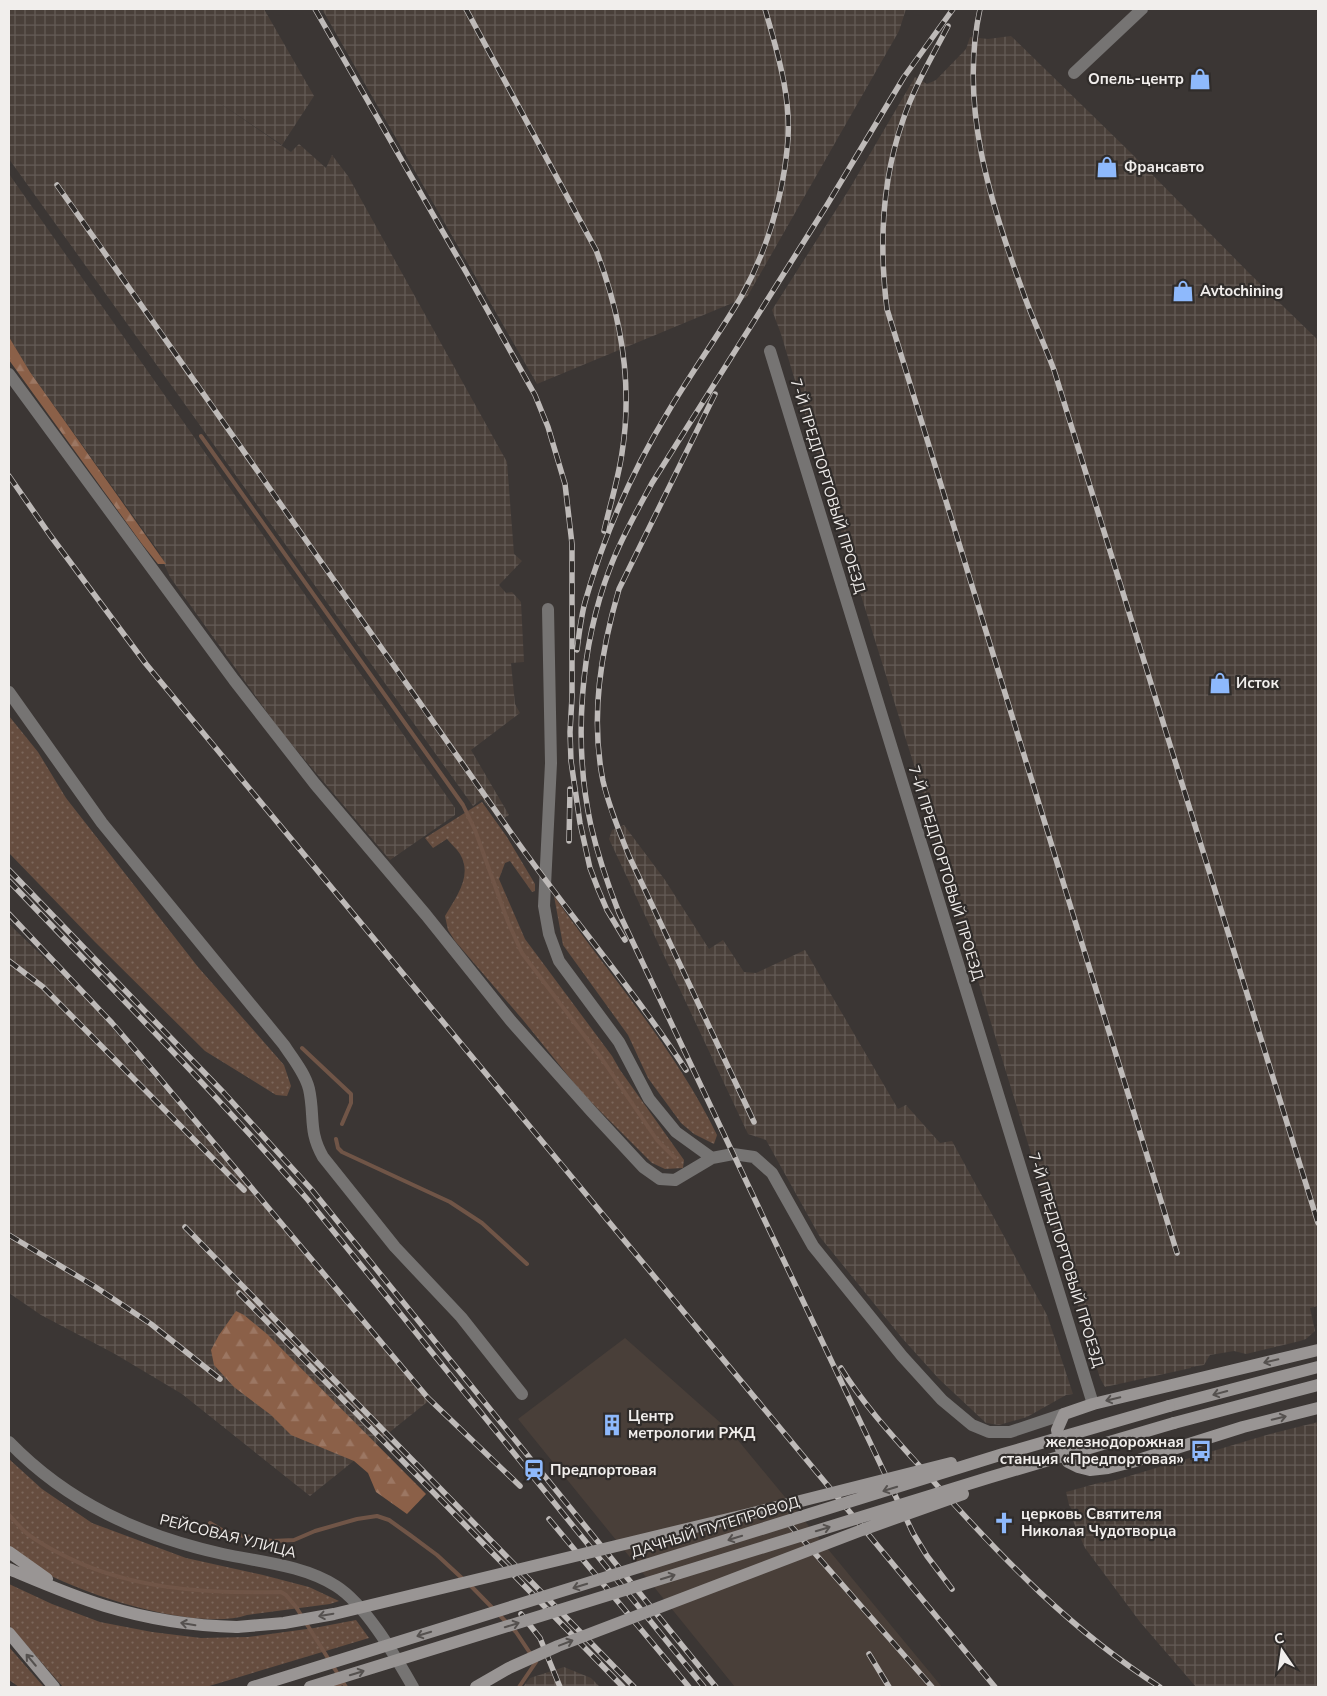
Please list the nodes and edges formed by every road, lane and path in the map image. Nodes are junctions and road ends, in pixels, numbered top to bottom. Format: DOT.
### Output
graph roads {
  1 [pos="1142,9"];
  2 [pos="1074,73"];
  3 [pos="770,351"];
  4 [pos="9,374"];
  5 [pos="548,609"];
  6 [pos="9,692"];
  7 [pos="712,1158"];
  8 [pos="1318,1350"];
  9 [pos="1318,1367"];
  10 [pos="1318,1385"];
  11 [pos="522,1394"];
  12 [pos="1093,1404"];
  13 [pos="1318,1408"];
  14 [pos="1064,1414"];
  15 [pos="9,1442"];
  16 [pos="1003,1454"];
  17 [pos="991,1477"];
  18 [pos="9,1552"];
  19 [pos="9,1569"];
  20 [pos="67,1593"];
  21 [pos="9,1633"];
  22 [pos="54,1687"];
  23 [pos="252,1687"];
  24 [pos="310,1687"];
  25 [pos="413,1687"];
  26 [pos="476,1687"];
  1 -- 2 [label="street"];
  3 -- 12 [label="street, 7-Й ПРЕДПОРТОВЫЙ ПРОЕЗД"];
  4 -- 7 [label="street"];
  5 -- 7 [label="street"];
  6 -- 11 [label="street"];
  7 -- 14 [label="street"];
  8 -- 12 [label="main road, one-way"];
  9 -- 16 [label="main road, ДАЧНЫЙ ПУТЕПРОВОД, one-way, bridge"];
  10 -- 17 [label="main road, bridge"];
  12 -- 14 [label="main road"];
  14 -- 13 [label="main road, one-way"];
  15 -- 25 [label="street, РЕЙСОВАЯ УЛИЦА"];
  16 -- 20 [label="main road, one-way, bridge"];
  16 -- 23 [label="main road, ДАЧНЫЙ ПУТЕПРОВОД, one-way, bridge"];
  24 -- 17 [label="main road, one-way, bridge"];
  26 -- 17 [label="main road, one-way, bridge"];
  18 -- 20 [label="main road"];
  19 -- 20 [label="main road"];
  22 -- 21 [label="main road, one-way"];
}
